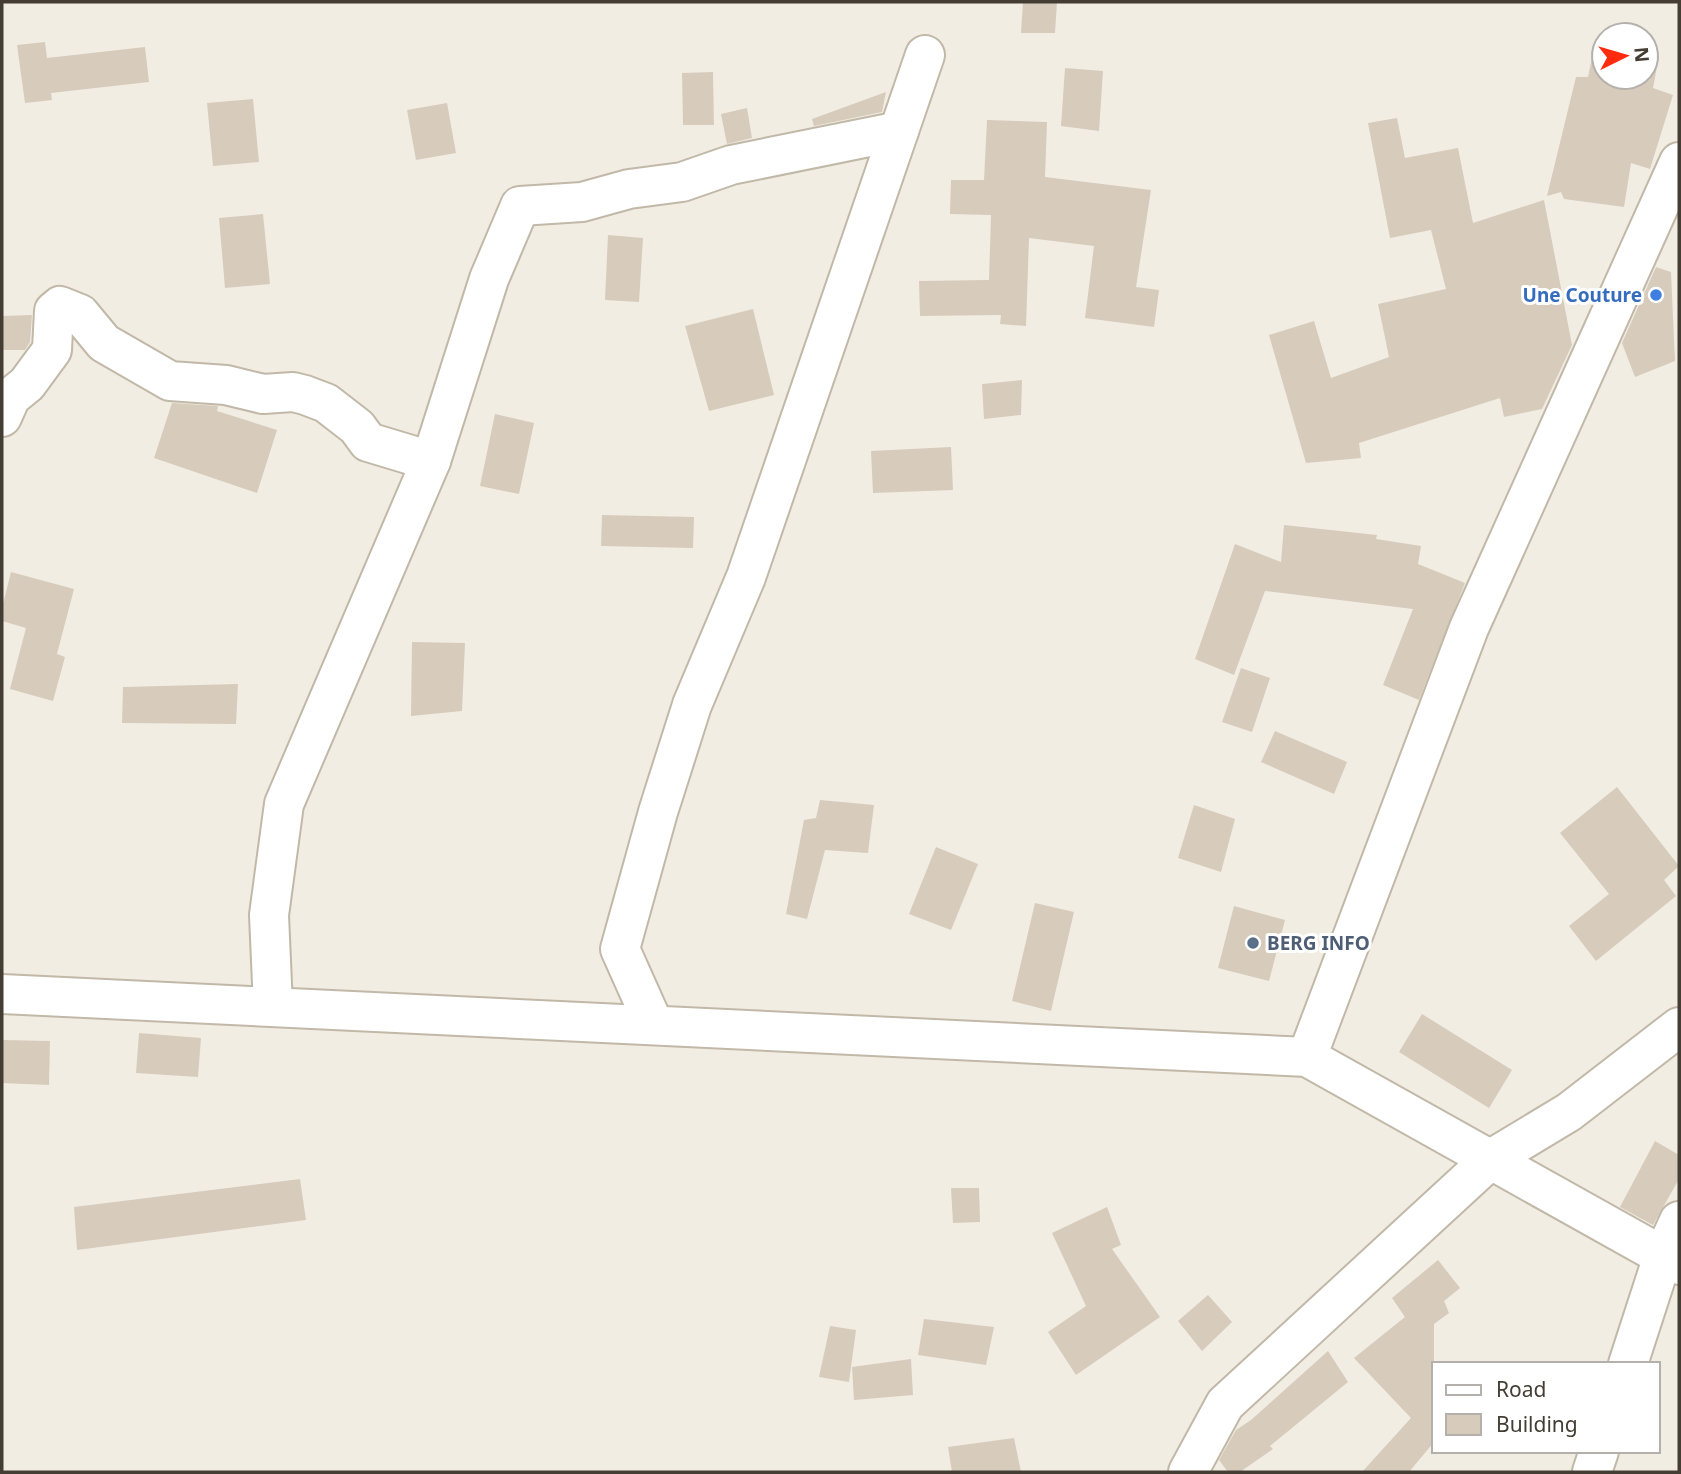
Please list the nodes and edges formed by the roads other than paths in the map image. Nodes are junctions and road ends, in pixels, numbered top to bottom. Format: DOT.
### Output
graph roads {
  1 [pos="925,55"];
  2 [pos="899,131"];
  3 [pos="1679,162"];
  4 [pos="2,417"];
  5 [pos="430,461"];
  6 [pos="2,994"];
  7 [pos="274,1007"];
  8 [pos="654,1025"];
  9 [pos="1679,1027"];
  10 [pos="1307,1057"];
  11 [pos="1491,1159"];
  12 [pos="1679,1221"];
  13 [pos="1671,1261"];
  14 [pos="1629,1362"];
  15 [pos="1597,1453"];
  16 [pos="1188,1472"];
  17 [pos="1591,1472"];
  1 -- 2 [label="street"];
  2 -- 5 [label="street"];
  2 -- 8 [label="street"];
  3 -- 10 [label="street"];
  4 -- 5 [label="street"];
  5 -- 7 [label="street"];
  6 -- 7 [label="street"];
  7 -- 8 [label="street"];
  8 -- 10 [label="street"];
  9 -- 11 [label="street"];
  10 -- 11 [label="street"];
  11 -- 13 [label="street"];
  11 -- 16 [label="street"];
  12 -- 13 [label="street"];
  13 -- 14 [label="street"];
  15 -- 17 [label="street"];
}
